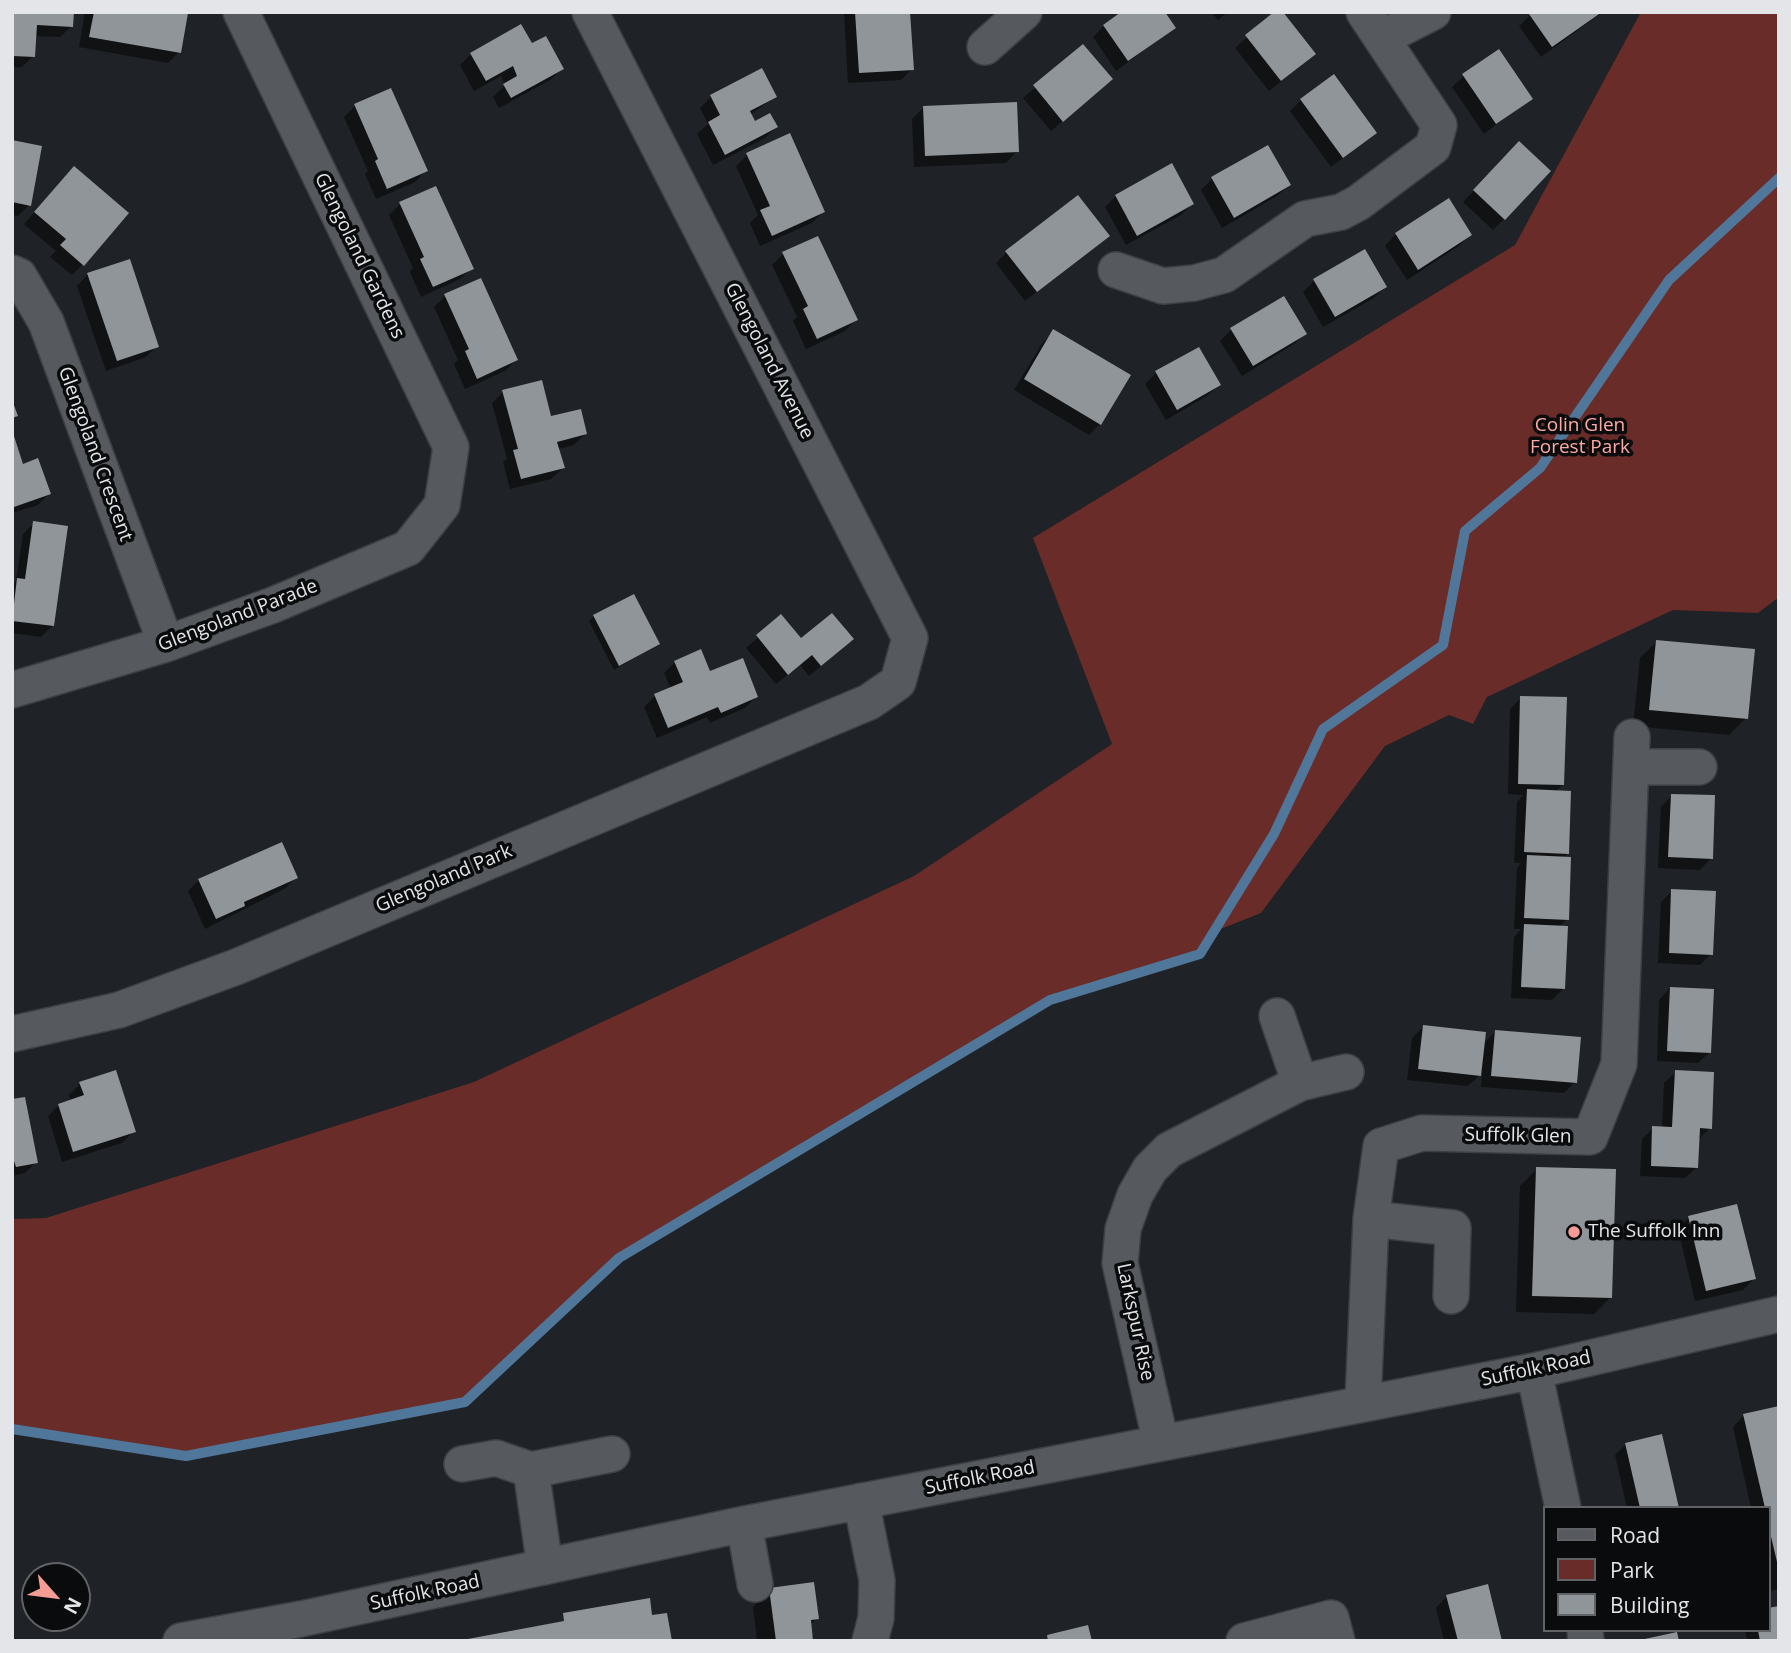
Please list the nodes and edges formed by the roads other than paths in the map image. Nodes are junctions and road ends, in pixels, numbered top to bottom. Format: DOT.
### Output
graph roads {
  1 [pos="241,12"];
  2 [pos="590,12"];
  3 [pos="1433,12"];
  4 [pos="1013,15"];
  5 [pos="1374,25"];
  6 [pos="985,47"];
  7 [pos="1116,270"];
  8 [pos="12,273"];
  9 [pos="442,505"];
  10 [pos="166,644"];
  11 [pos="12,690"];
  12 [pos="869,702"];
  13 [pos="1699,767"];
  14 [pos="1277,1016"];
  15 [pos="12,1034"];
  16 [pos="1346,1072"];
  17 [pos="1300,1083"];
  18 [pos="1371,1219"];
  19 [pos="1451,1296"];
  20 [pos="1779,1314"];
  21 [pos="1534,1371"];
  22 [pos="1363,1401"];
  23 [pos="1161,1443"];
  24 [pos="612,1454"];
  25 [pos="462,1464"];
  26 [pos="531,1469"];
  27 [pos="861,1501"];
  28 [pos="1563,1506"];
  29 [pos="744,1524"];
  30 [pos="545,1567"];
  31 [pos="755,1584"];
  32 [pos="303,1630"];
  33 [pos="181,1641"];
  34 [pos="870,1641"];
  35 [pos="1244,1641"];
  36 [pos="1337,1641"];
  1 -- 9 [label="street, Glengoland Gardens"];
  2 -- 12 [label="street, Glengoland Avenue"];
  3 -- 5 [label="street"];
  4 -- 6 [label="street"];
  5 -- 7 [label="street"];
  8 -- 10 [label="street, Glengoland Crescent"];
  9 -- 10 [label="street, Glengoland Parade"];
  10 -- 11 [label="street, Glengoland Parade"];
  12 -- 15 [label="street, Glengoland Park"];
  13 -- 18 [label="street, Suffolk Glen"];
  14 -- 17 [label="street"];
  16 -- 17 [label="street, Larkspur Rise"];
  17 -- 23 [label="street, Larkspur Rise"];
  18 -- 19 [label="street"];
  18 -- 22 [label="street, Suffolk Glen"];
  20 -- 21 [label="street, Suffolk Road"];
  21 -- 22 [label="street, Suffolk Road"];
  21 -- 28 [label="street"];
  22 -- 23 [label="street, Suffolk Road"];
  23 -- 27 [label="street, Suffolk Road"];
  24 -- 26 [label="street"];
  25 -- 26 [label="street"];
  26 -- 30 [label="street"];
  27 -- 29 [label="street, Suffolk Road"];
  27 -- 34 [label="street"];
  29 -- 30 [label="street, Suffolk Road"];
  29 -- 31 [label="street"];
  30 -- 32 [label="street, Suffolk Road"];
  32 -- 33 [label="street, Suffolk Road"];
  35 -- 36 [label="street"];
}
